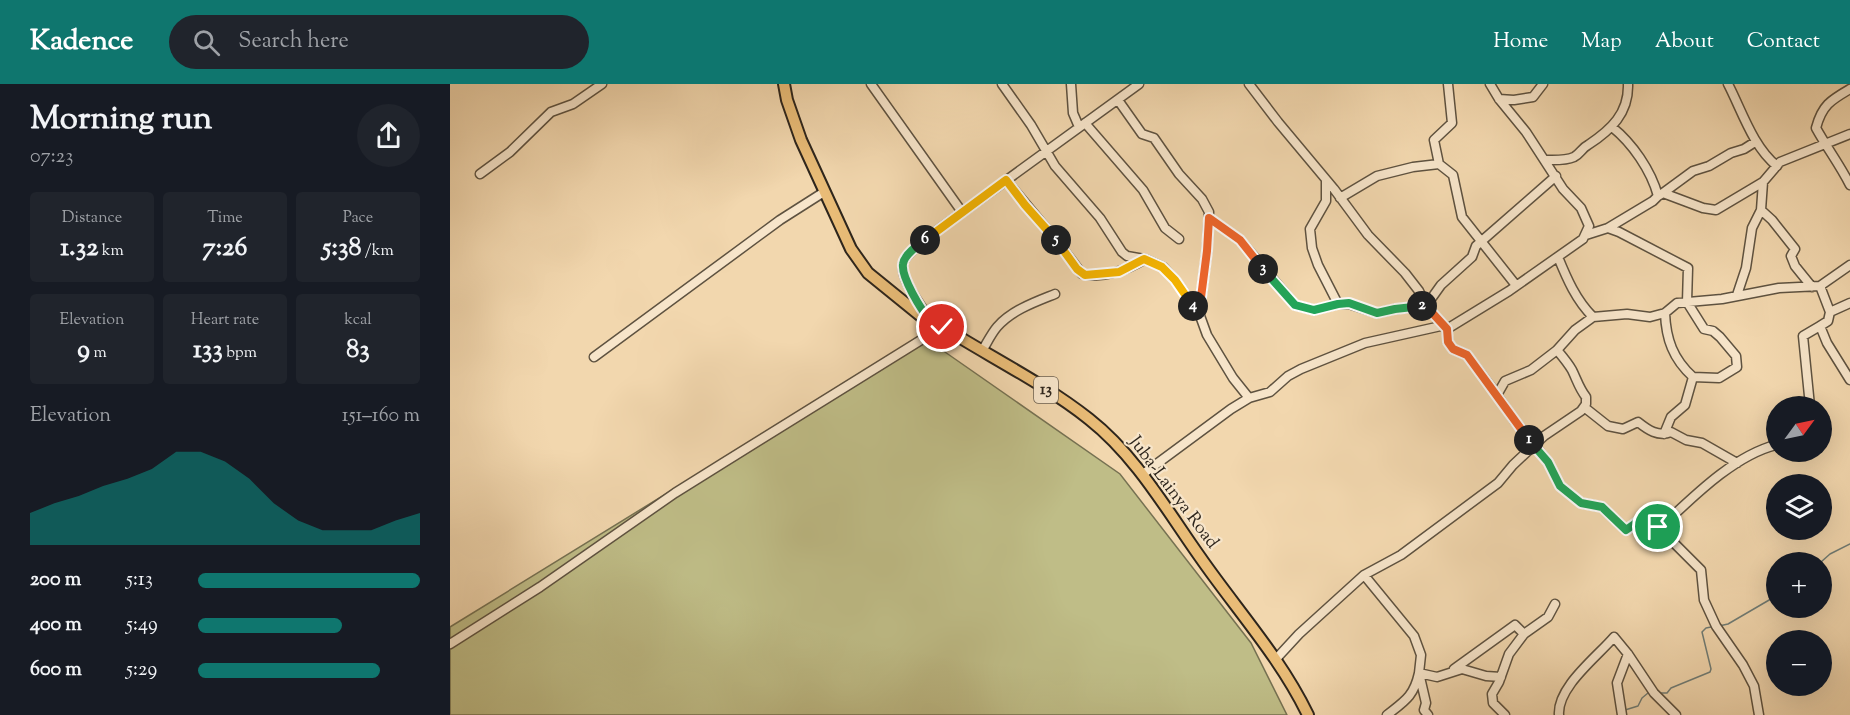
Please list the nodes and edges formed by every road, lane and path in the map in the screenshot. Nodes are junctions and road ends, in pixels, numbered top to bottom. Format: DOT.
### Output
graph roads {
  1 [pos="602,84"];
  2 [pos="784,84"];
  3 [pos="871,84"];
  4 [pos="1002,84"];
  5 [pos="1071,84"];
  6 [pos="1139,84"];
  7 [pos="1249,84"];
  8 [pos="1448,84"];
  9 [pos="1490,84"];
  10 [pos="1543,84"];
  11 [pos="1628,84"];
  12 [pos="1728,84"];
  13 [pos="1850,89"];
  14 [pos="1499,99"];
  15 [pos="1118,100"];
  16 [pos="1082,125"];
  17 [pos="1612,127"];
  18 [pos="1850,134"];
  19 [pos="1755,142"];
  20 [pos="1826,145"];
  21 [pos="1046,153"];
  22 [pos="1545,160"];
  23 [pos="1439,164"];
  24 [pos="1777,166"];
  25 [pos="480,174"];
  26 [pos="1556,176"];
  27 [pos="1006,180"];
  28 [pos="1326,181"];
  29 [pos="1762,182"];
  30 [pos="1850,185"];
  31 [pos="824,192"];
  32 [pos="1660,194"];
  33 [pos="1340,198"];
  34 [pos="1761,210"];
  35 [pos="962,212"];
  36 [pos="1209,218"];
  37 [pos="1608,228"];
  38 [pos="1586,235"];
  39 [pos="1179,239"];
  40 [pos="1481,241"];
  41 [pos="1558,257"];
  42 [pos="1144,259"];
  43 [pos="1850,264"];
  44 [pos="1515,285"];
  45 [pos="1816,286"];
  46 [pos="1055,294"];
  47 [pos="1737,295"];
  48 [pos="1687,302"];
  49 [pos="1850,303"];
  50 [pos="1338,304"];
  51 [pos="1426,306"];
  52 [pos="1830,312"];
  53 [pos="1199,313"];
  54 [pos="1665,313"];
  55 [pos="1593,318"];
  56 [pos="930,320"];
  57 [pos="1820,326"];
  58 [pos="942,327"];
  59 [pos="1444,328"];
  60 [pos="1557,350"];
  61 [pos="982,351"];
  62 [pos="594,357"];
  63 [pos="1693,377"];
  64 [pos="1850,380"];
  65 [pos="1497,395"];
  66 [pos="1809,396"];
  67 [pos="1249,398"];
  68 [pos="1584,407"];
  69 [pos="1664,434"];
  70 [pos="1534,446"];
  71 [pos="1766,447"];
  72 [pos="1737,463"];
  73 [pos="1143,474"];
  74 [pos="1658,527"];
  75 [pos="1364,574"];
  76 [pos="1555,603"];
  77 [pos="1524,634"];
  78 [pos="450,644"];
  79 [pos="1628,654"];
  80 [pos="1275,660"];
  81 [pos="1419,673"];
  82 [pos="1446,674"];
  83 [pos="1501,677"];
  84 [pos="1308,715"];
  85 [pos="1387,715"];
  86 [pos="1428,715"];
  87 [pos="1505,715"];
  88 [pos="1559,715"];
  89 [pos="1622,715"];
  90 [pos="1676,715"];
  91 [pos="1759,715"];
  1 -- 25 [label="street"];
  2 -- 31 [label="main road, Juba-Lainya Road / 13"];
  3 -- 35 [label="street"];
  4 -- 21 [label="street"];
  5 -- 16 [label="street"];
  6 -- 15 [label="street"];
  7 -- 28 [label="street"];
  8 -- 23 [label="street"];
  9 -- 14 [label="street"];
  10 -- 14 [label="street"];
  11 -- 17 [label="street"];
  12 -- 19 [label="street"];
  13 -- 20 [label="street"];
  14 -- 22 [label="street"];
  15 -- 16 [label="street"];
  15 -- 36 [label="street"];
  16 -- 21 [label="street"];
  16 -- 39 [label="street"];
  17 -- 22 [label="street"];
  17 -- 32 [label="street"];
  18 -- 20 [label="street"];
  19 -- 24 [label="street"];
  19 -- 32 [label="street"];
  20 -- 24 [label="street"];
  20 -- 30 [label="street"];
  21 -- 27 [label="street"];
  21 -- 42 [label="street"];
  22 -- 26 [label="street"];
  23 -- 33 [label="street"];
  23 -- 40 [label="street"];
  24 -- 29 [label="street"];
  26 -- 38 [label="street"];
  26 -- 40 [label="street"];
  27 -- 35 [label="street"];
  27 -- 42 [label="street"];
  28 -- 33 [label="street"];
  28 -- 50 [label="street"];
  29 -- 32 [label="street"];
  29 -- 34 [label="street"];
  31 -- 56 [label="main road, Juba-Lainya Road / 13"];
  31 -- 62 [label="street"];
  32 -- 37 [label="street"];
  33 -- 51 [label="street"];
  34 -- 45 [label="street"];
  34 -- 47 [label="street"];
  35 -- 56 [label="street"];
  36 -- 50 [label="street"];
  36 -- 53 [label="street"];
  37 -- 38 [label="street"];
  37 -- 48 [label="street"];
  38 -- 41 [label="street"];
  40 -- 44 [label="street"];
  40 -- 51 [label="street"];
  41 -- 44 [label="street"];
  41 -- 55 [label="street"];
  42 -- 53 [label="street"];
  43 -- 45 [label="street"];
  44 -- 59 [label="street"];
  45 -- 47 [label="street"];
  45 -- 52 [label="street"];
  46 -- 61 [label="street"];
  47 -- 48 [label="street"];
  48 -- 54 [label="street"];
  48 -- 63 [label="street"];
  49 -- 52 [label="street"];
  50 -- 51 [label="street"];
  51 -- 59 [label="street"];
  52 -- 57 [label="street"];
  53 -- 67 [label="street"];
  54 -- 55 [label="street"];
  54 -- 63 [label="street"];
  55 -- 60 [label="street"];
  56 -- 58 [label="main road, Juba-Lainya Road / 13"];
  57 -- 64 [label="street"];
  57 -- 66 [label="street"];
  58 -- 61 [label="main road, Juba-Lainya Road / 13"];
  58 -- 78 [label="street"];
  59 -- 65 [label="street"];
  59 -- 67 [label="street"];
  60 -- 65 [label="street"];
  60 -- 68 [label="street"];
  61 -- 73 [label="main road, Juba-Lainya Road / 13"];
  63 -- 69 [label="street"];
  65 -- 70 [label="street"];
  67 -- 73 [label="street"];
  68 -- 69 [label="street"];
  68 -- 70 [label="street"];
  69 -- 72 [label="street"];
  70 -- 74 [label="street"];
  70 -- 75 [label="street"];
  71 -- 72 [label="street"];
  72 -- 74 [label="street"];
  73 -- 80 [label="main road, Juba-Lainya Road / 13"];
  74 -- 91 [label="street"];
  75 -- 80 [label="street"];
  75 -- 81 [label="street"];
  76 -- 77 [label="street"];
  77 -- 82 [label="street"];
  77 -- 83 [label="street"];
  79 -- 88 [label="street"];
  79 -- 89 [label="street"];
  79 -- 90 [label="street"];
  80 -- 84 [label="main road, Juba-Lainya Road / 13"];
  81 -- 82 [label="street"];
  81 -- 85 [label="street"];
  81 -- 86 [label="street"];
  82 -- 83 [label="street"];
  83 -- 87 [label="street"];
}
